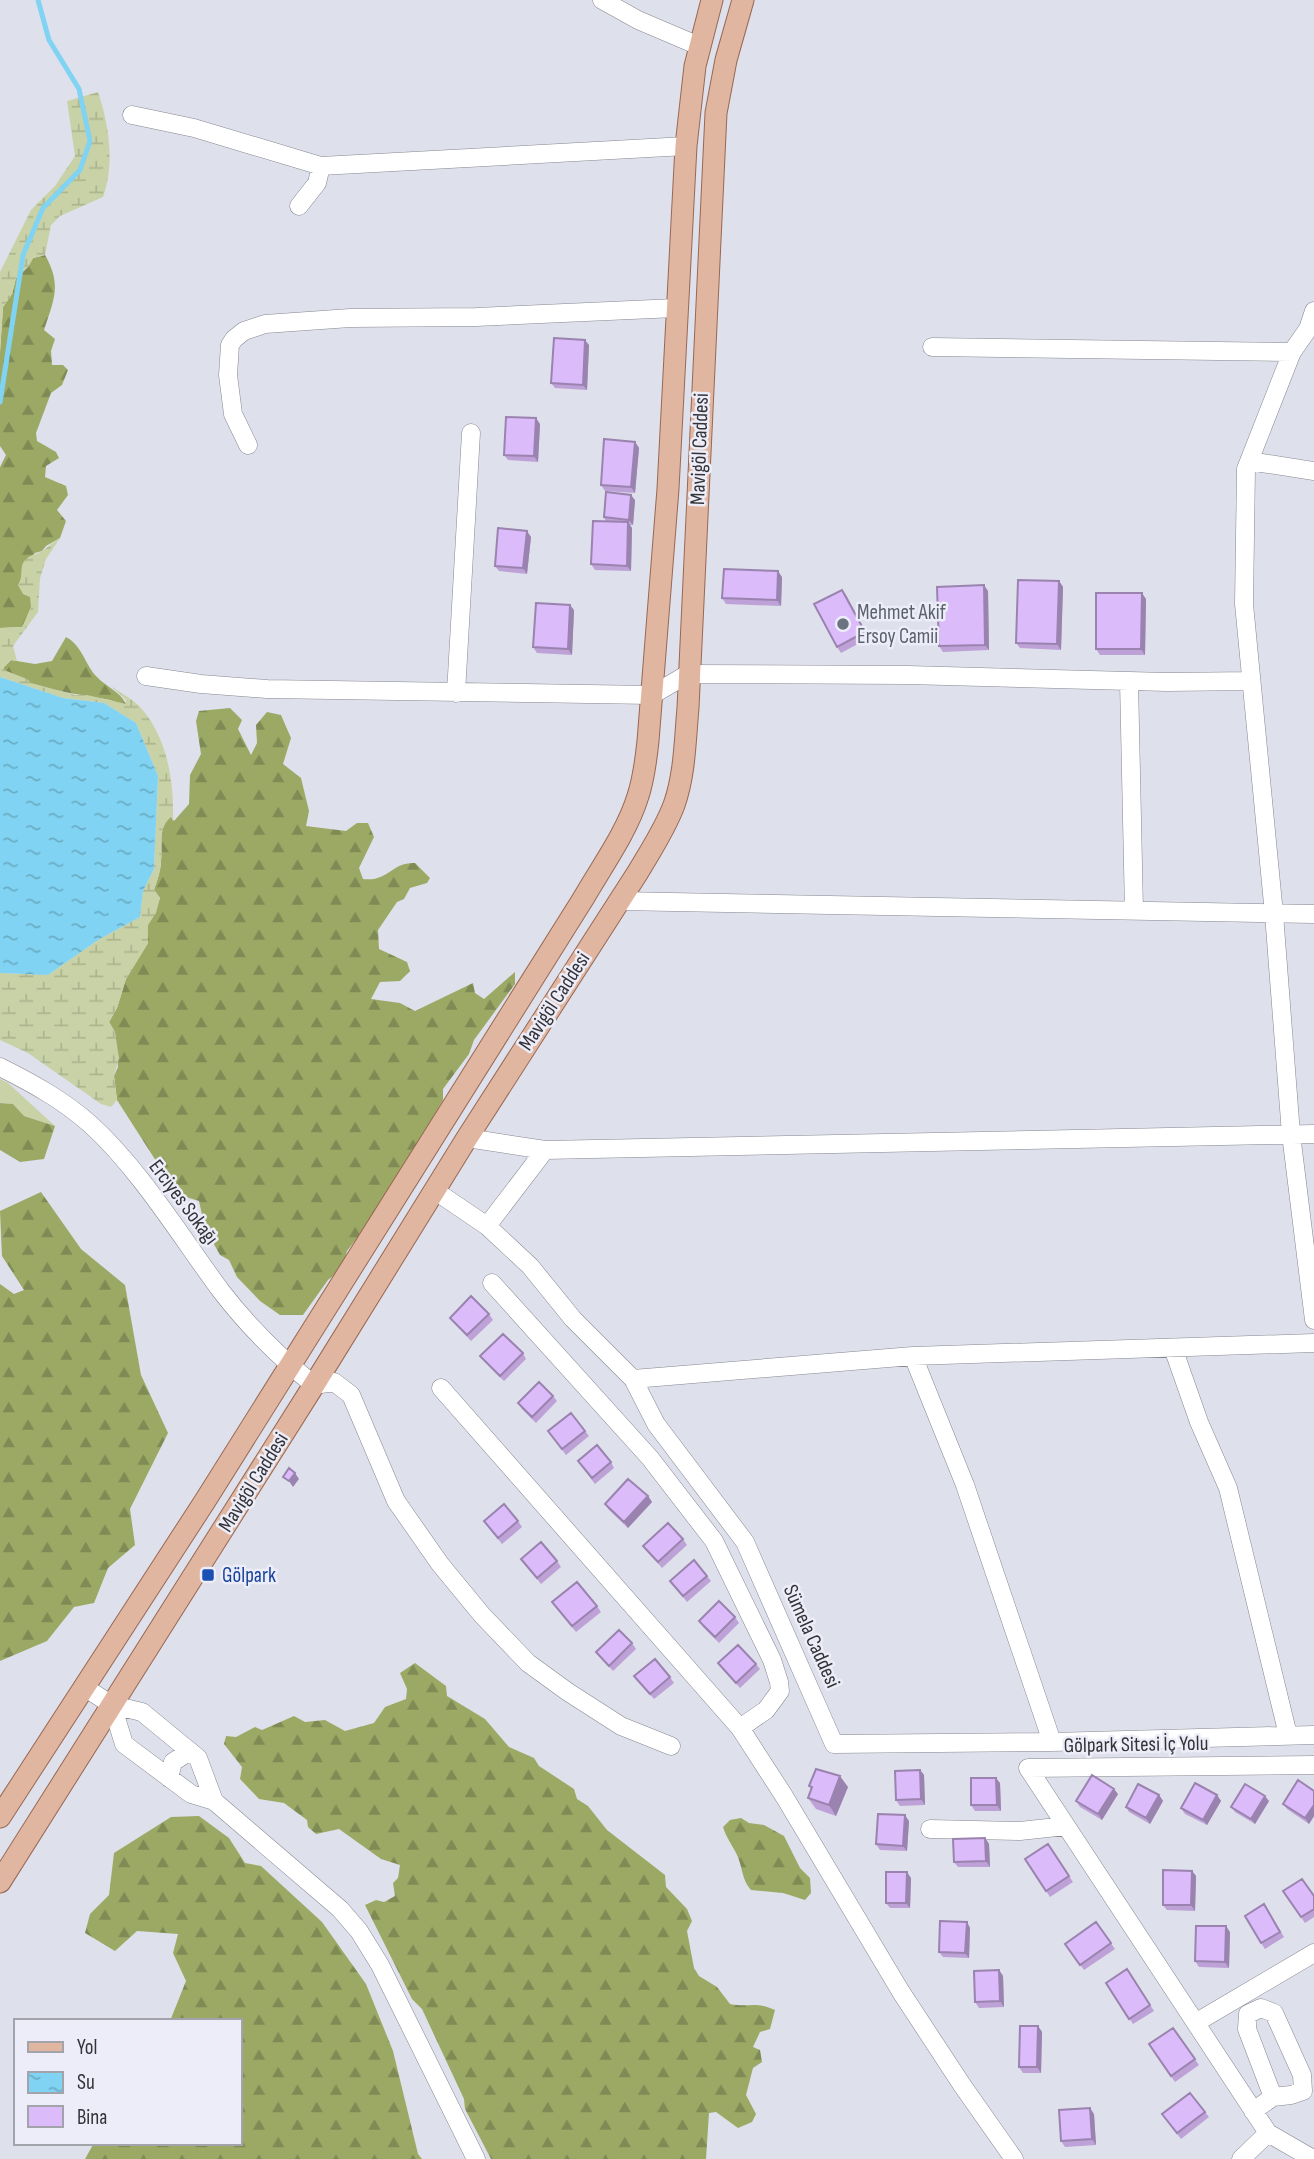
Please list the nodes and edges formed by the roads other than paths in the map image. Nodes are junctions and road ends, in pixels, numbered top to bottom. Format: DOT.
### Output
graph roads {
  1 [pos="602,0"];
  2 [pos="712,0"];
  3 [pos="743,0"];
  4 [pos="699,46"];
  5 [pos="132,115"];
  6 [pos="686,146"];
  7 [pos="321,166"];
  8 [pos="299,206"];
  9 [pos="676,308"];
  10 [pos="1314,311"];
  11 [pos="1311,329"];
  12 [pos="932,347"];
  13 [pos="1293,352"];
  14 [pos="471,433"];
  15 [pos="248,445"];
  16 [pos="1249,461"];
  17 [pos="1314,471"];
  18 [pos="688,674"];
  19 [pos="146,676"];
  20 [pos="1129,681"];
  21 [pos="1251,681"];
  22 [pos="456,693"];
  23 [pos="652,695"];
  24 [pos="619,901"];
  25 [pos="1134,911"];
  26 [pos="1273,914"];
  27 [pos="1314,914"];
  28 [pos="0,1068"];
  29 [pos="1291,1134"];
  30 [pos="1314,1134"];
  31 [pos="467,1138"];
  32 [pos="545,1150"];
  33 [pos="434,1190"];
  34 [pos="487,1226"];
  35 [pos="492,1283"];
  36 [pos="1314,1320"];
  37 [pos="1314,1343"];
  38 [pos="1173,1348"];
  39 [pos="913,1356"];
  40 [pos="290,1366"];
  41 [pos="633,1379"];
  42 [pos="314,1385"];
  43 [pos="441,1388"];
  44 [pos="84,1687"];
  45 [pos="112,1705"];
  46 [pos="740,1728"];
  47 [pos="1288,1735"];
  48 [pos="1314,1735"];
  49 [pos="1052,1742"];
  50 [pos="671,1746"];
  51 [pos="190,1751"];
  52 [pos="1314,1765"];
  53 [pos="169,1778"];
  54 [pos="214,1801"];
  55 [pos="0,1817"];
  56 [pos="1066,1826"];
  57 [pos="930,1829"];
  58 [pos="0,1882"];
  59 [pos="1314,1953"];
  60 [pos="1197,2022"];
  61 [pos="1273,2097"];
  62 [pos="1253,2110"];
  63 [pos="1268,2133"];
  64 [pos="476,2159"];
  65 [pos="1014,2159"];
  66 [pos="1241,2159"];
  67 [pos="1312,2159"];
  1 -- 4 [label="street"];
  2 -- 4 [label="main road, Mavigöl Caddesi"];
  3 -- 18 [label="main road, Mavigöl Caddesi"];
  4 -- 6 [label="main road, Mavigöl Caddesi"];
  5 -- 7 [label="street"];
  6 -- 7 [label="street"];
  6 -- 9 [label="main road, Mavigöl Caddesi"];
  7 -- 8 [label="street"];
  9 -- 15 [label="street"];
  9 -- 23 [label="main road, Mavigöl Caddesi"];
  10 -- 11 [label="street"];
  11 -- 13 [label="street"];
  12 -- 13 [label="street"];
  13 -- 16 [label="street"];
  14 -- 22 [label="street"];
  16 -- 17 [label="street"];
  16 -- 21 [label="street"];
  18 -- 20 [label="street"];
  18 -- 23 [label="street"];
  18 -- 24 [label="main road, Mavigöl Caddesi"];
  19 -- 22 [label="street"];
  20 -- 21 [label="street"];
  20 -- 25 [label="street"];
  21 -- 26 [label="street"];
  22 -- 23 [label="street"];
  23 -- 40 [label="main road, Mavigöl Caddesi"];
  24 -- 25 [label="street"];
  24 -- 31 [label="main road, Mavigöl Caddesi"];
  25 -- 26 [label="street"];
  26 -- 27 [label="street"];
  26 -- 29 [label="street"];
  28 -- 40 [label="street, Erciyes Sokağı"];
  29 -- 30 [label="street"];
  29 -- 32 [label="street"];
  29 -- 36 [label="street"];
  31 -- 32 [label="street"];
  31 -- 33 [label="main road, Mavigöl Caddesi"];
  32 -- 34 [label="street"];
  33 -- 34 [label="street, Sümela Caddesi"];
  33 -- 42 [label="main road, Mavigöl Caddesi"];
  34 -- 41 [label="street, Sümela Caddesi"];
  35 -- 46 [label="street"];
  37 -- 38 [label="street"];
  38 -- 39 [label="street"];
  38 -- 47 [label="street"];
  39 -- 41 [label="street"];
  39 -- 49 [label="street"];
  40 -- 42 [label="street, Erciyes Sokağı"];
  40 -- 44 [label="main road, Mavigöl Caddesi"];
  41 -- 49 [label="street, Sümela Caddesi"];
  42 -- 45 [label="main road, Mavigöl Caddesi"];
  42 -- 50 [label="street"];
  43 -- 46 [label="street"];
  44 -- 45 [label="street"];
  44 -- 55 [label="main road, Mavigöl Caddesi"];
  45 -- 51 [label="street"];
  45 -- 53 [label="street"];
  45 -- 58 [label="main road, Mavigöl Caddesi"];
  46 -- 65 [label="street"];
  47 -- 48 [label="street, Sümela Caddesi"];
  47 -- 49 [label="street, Sümela Caddesi"];
  51 -- 53 [label="street"];
  51 -- 54 [label="street"];
  52 -- 56 [label="street, Gölpark Sitesi İç Yolu"];
  53 -- 54 [label="street"];
  54 -- 64 [label="street"];
  56 -- 57 [label="street"];
  56 -- 60 [label="street, Gölpark Sitesi İç Yolu"];
  59 -- 60 [label="street"];
  60 -- 62 [label="street, Gölpark Sitesi İç Yolu"];
  61 -- 61 [label="street"];
  61 -- 62 [label="street"];
  62 -- 63 [label="street, Gölpark Sitesi İç Yolu"];
  63 -- 66 [label="street"];
  63 -- 67 [label="street, Gölpark Sitesi İç Yolu"];
}
